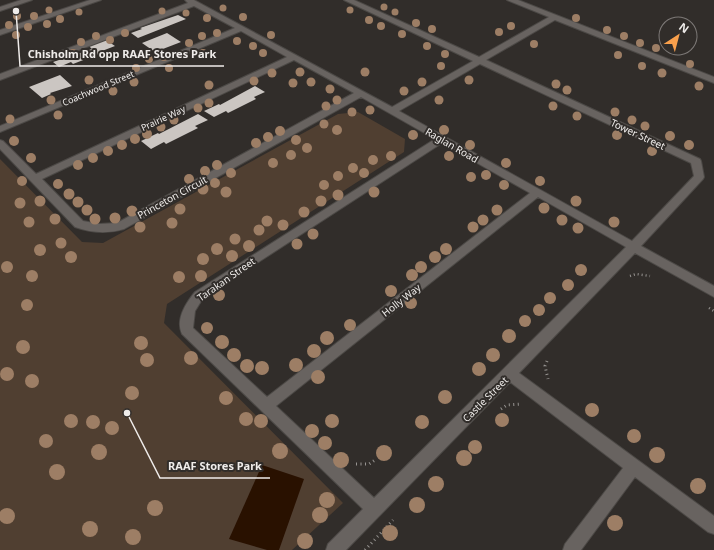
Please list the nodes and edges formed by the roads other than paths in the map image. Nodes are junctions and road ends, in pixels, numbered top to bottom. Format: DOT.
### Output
graph roads {
  1 [pos="28,0"];
  2 [pos="97,0"];
  3 [pos="348,0"];
  4 [pos="511,0"];
  5 [pos="191,1"];
  6 [pos="0,9"];
  7 [pos="555,17"];
  8 [pos="241,28"];
  9 [pos="0,33"];
  10 [pos="293,56"];
  11 [pos="478,60"];
  12 [pos="0,77"];
  13 [pos="714,80"];
  14 [pos="361,93"];
  15 [pos="392,111"];
  16 [pos="0,129"];
  17 [pos="441,139"];
  18 [pos="0,143"];
  19 [pos="34,179"];
  20 [pos="536,193"];
  21 [pos="634,247"];
  22 [pos="714,292"];
  23 [pos="510,374"];
  24 [pos="266,406"];
  25 [pos="634,466"];
  26 [pos="374,509"];
  27 [pos="714,526"];
  28 [pos="334,550"];
  29 [pos="572,550"];
  1 -- 6 [label="street"];
  2 -- 9 [label="street"];
  3 -- 11 [label="street"];
  4 -- 7 [label="street"];
  5 -- 8 [label="street, Raglan Road"];
  5 -- 12 [label="street"];
  7 -- 11 [label="street"];
  7 -- 13 [label="street"];
  8 -- 10 [label="street, Raglan Road"];
  8 -- 16 [label="street, Coachwood Street"];
  10 -- 14 [label="street, Raglan Road"];
  10 -- 19 [label="street, Prairie Way"];
  11 -- 15 [label="street"];
  11 -- 21 [label="street, Tower Street"];
  14 -- 15 [label="street, Raglan Road"];
  14 -- 19 [label="street, Princeton Circuit"];
  15 -- 17 [label="street, Raglan Road"];
  17 -- 20 [label="street, Raglan Road"];
  17 -- 24 [label="street, Tarakan Street"];
  18 -- 19 [label="street, Princeton Circuit"];
  20 -- 21 [label="street, Raglan Road"];
  20 -- 24 [label="street, Holly Way"];
  21 -- 22 [label="street, Raglan Road"];
  21 -- 23 [label="street, Castle Street"];
  23 -- 25 [label="street"];
  23 -- 26 [label="street, Castle Street"];
  24 -- 26 [label="street, Tarakan Street"];
  25 -- 27 [label="street"];
  25 -- 29 [label="street"];
  26 -- 28 [label="street, Castle Street"];
}
